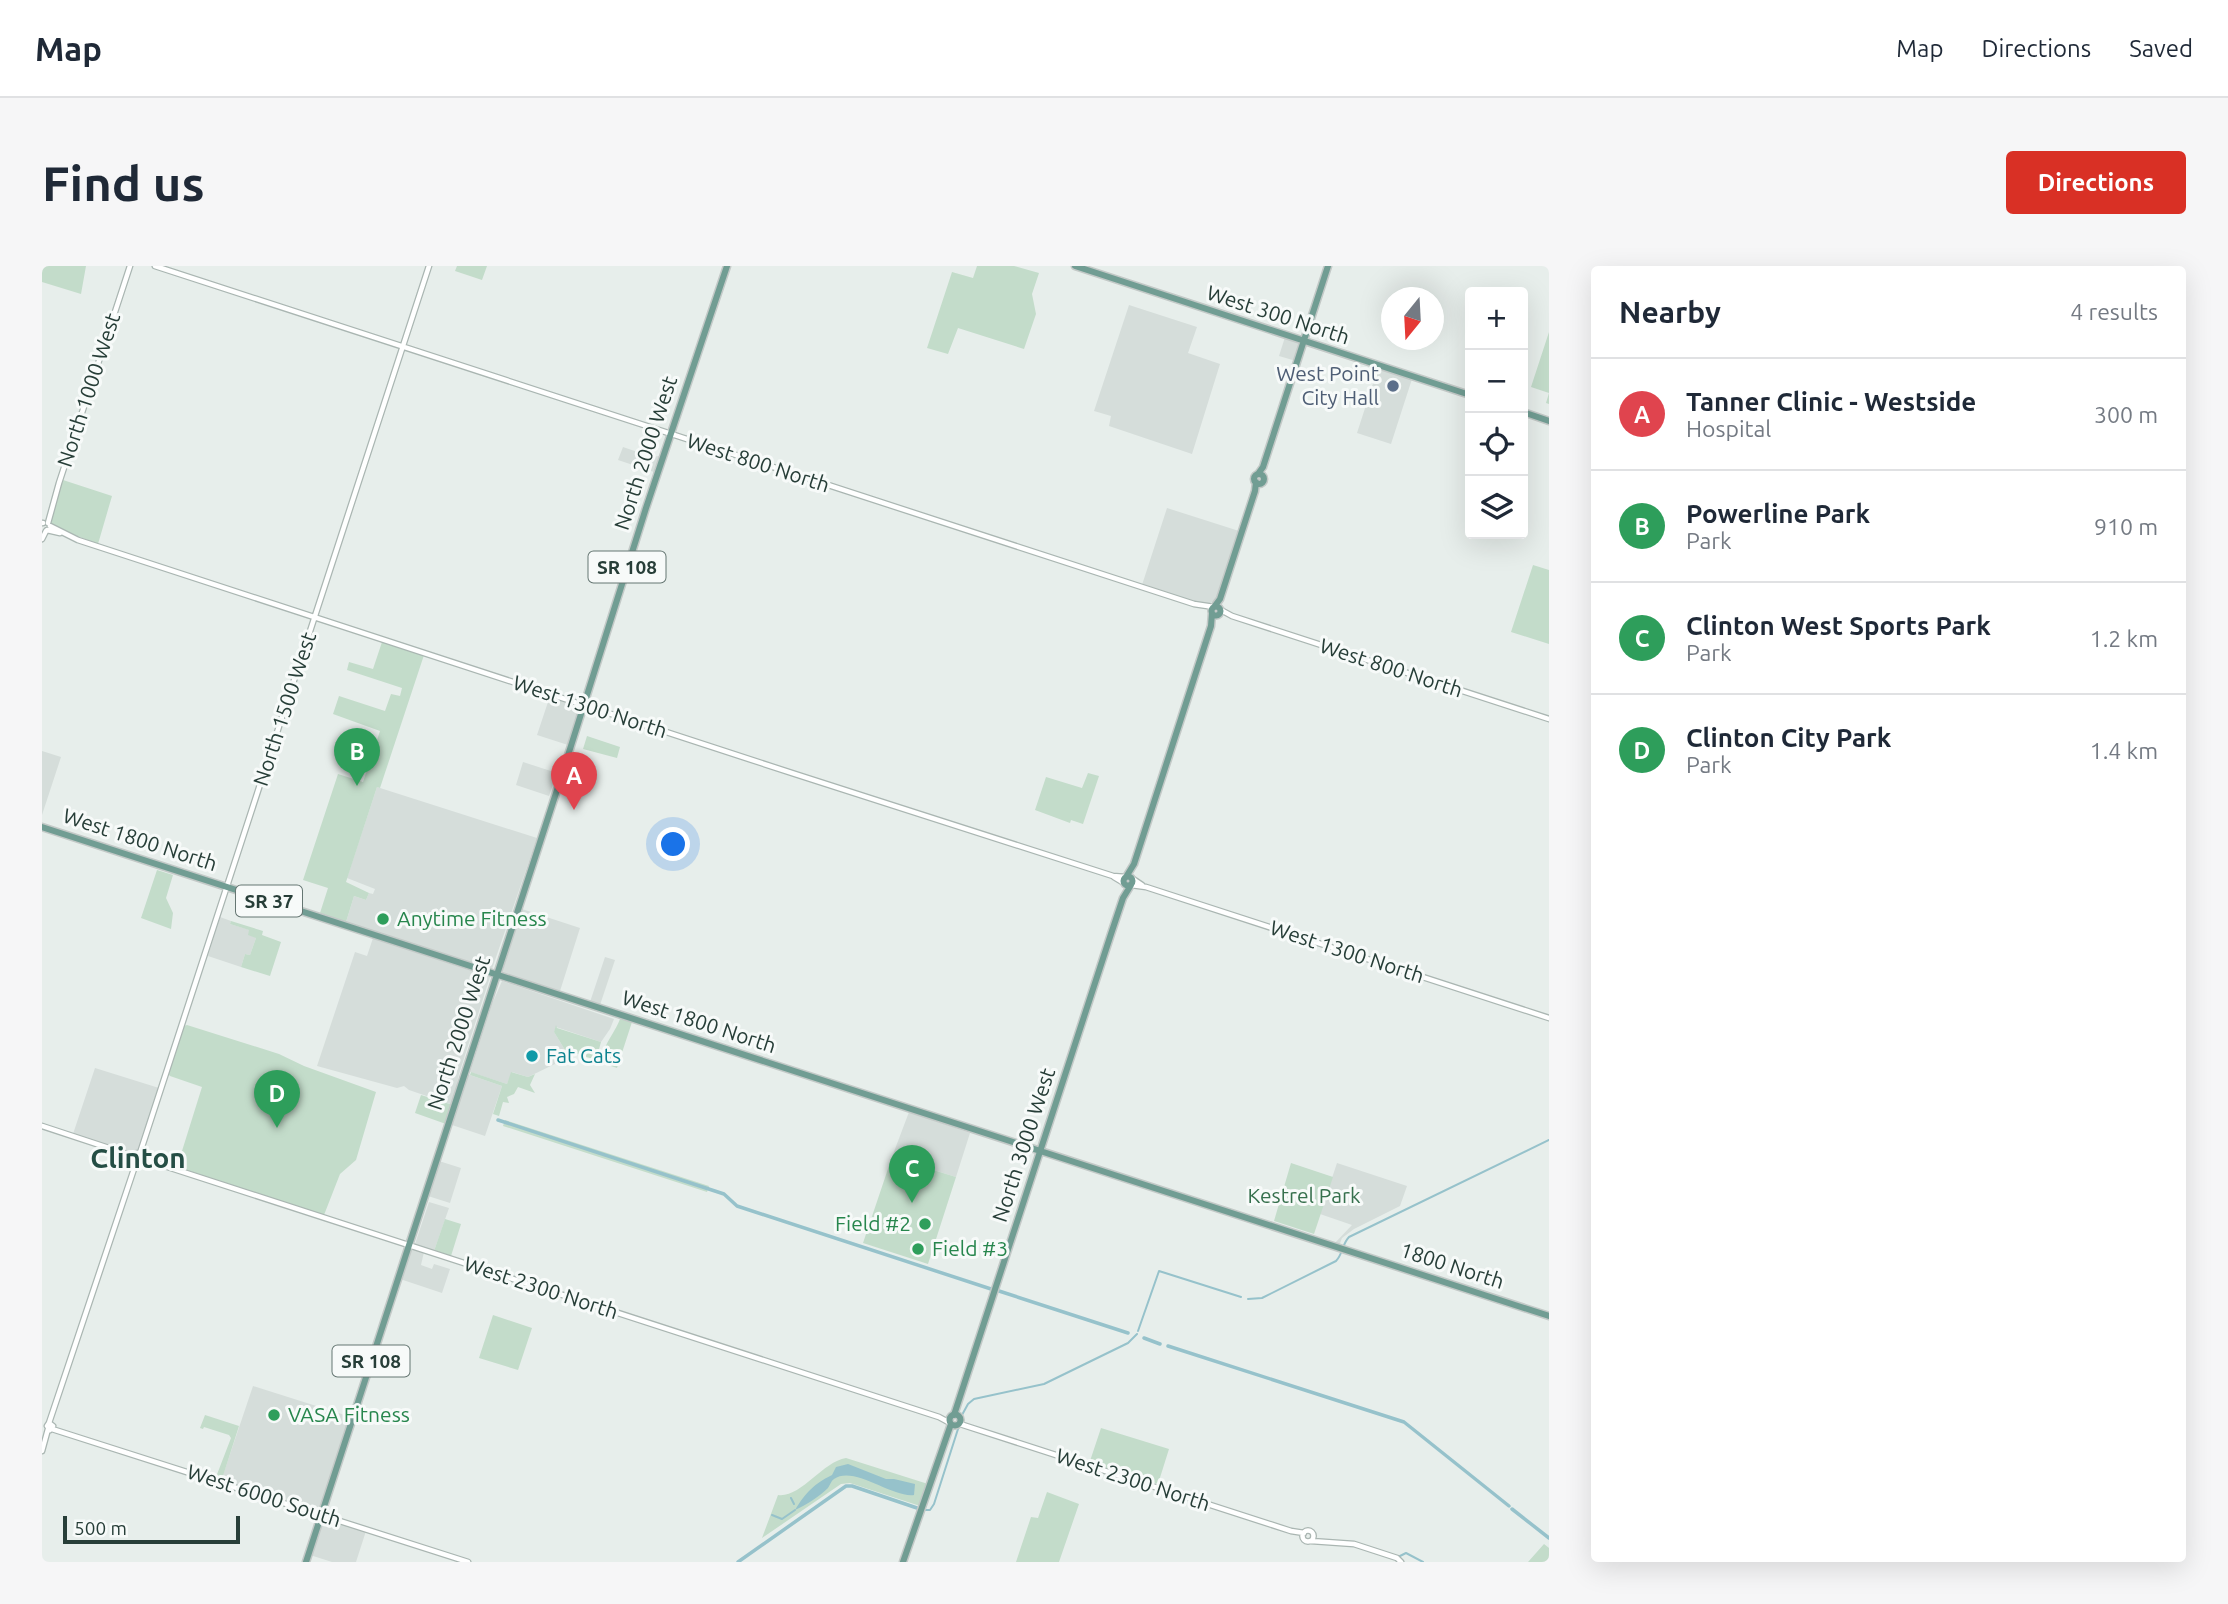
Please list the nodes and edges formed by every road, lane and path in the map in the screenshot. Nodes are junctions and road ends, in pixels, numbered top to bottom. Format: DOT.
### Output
graph roads {
  1 [pos="130,266"];
  2 [pos="155,266"];
  3 [pos="429,266"];
  4 [pos="727,266"];
  5 [pos="1074,266"];
  6 [pos="1328,266"];
  7 [pos="1303,341"];
  8 [pos="402,346"];
  9 [pos="1465,393"];
  10 [pos="1526,413"];
  11 [pos="1549,421"];
  12 [pos="670,434"];
  13 [pos="45,526"];
  14 [pos="42,539"];
  15 [pos="1216,611"];
  16 [pos="315,617"];
  17 [pos="583,705"];
  18 [pos="1549,719"];
  19 [pos="42,827"];
  20 [pos="1128,881"];
  21 [pos="226,887"];
  22 [pos="496,974"];
  23 [pos="1549,1018"];
  24 [pos="42,1126"];
  25 [pos="1041,1150"];
  26 [pos="139,1153"];
  27 [pos="133,1156"];
  28 [pos="143,1159"];
  29 [pos="136,1163"];
  30 [pos="409,1245"];
  31 [pos="1343,1249"];
  32 [pos="1549,1316"];
  33 [pos="955,1421"];
  34 [pos="49,1426"];
  35 [pos="42,1451"];
  36 [pos="321,1514"];
  37 [pos="1303,1535"];
  38 [pos="1313,1538"];
  39 [pos="306,1562"];
  40 [pos="468,1562"];
  41 [pos="903,1562"];
  42 [pos="1401,1562"];
  1 -- 13 [label="street, North 1000 West"];
  2 -- 8 [label="street, West 800 North"];
  3 -- 8 [label="street, North 1500 West"];
  4 -- 12 [label="main road, North 2000 West / SR 108"];
  5 -- 7 [label="main road, West 300 North"];
  6 -- 7 [label="main road"];
  7 -- 9 [label="main road, West 300 North"];
  7 -- 15 [label="main road, North 3000 West"];
  8 -- 12 [label="street, West 800 North"];
  8 -- 16 [label="street, North 1500 West"];
  10 -- 11 [label="main road"];
  12 -- 15 [label="street, West 800 North"];
  12 -- 17 [label="main road, North 2000 West / SR 108"];
  13 -- 14 [label="street, North 1000 West"];
  13 -- 16 [label="street, West 1300 North"];
  15 -- 18 [label="street, West 800 North"];
  15 -- 20 [label="main road, North 3000 West"];
  16 -- 17 [label="street, West 1300 North"];
  16 -- 21 [label="street, North 1500 West"];
  17 -- 20 [label="street, West 1300 North"];
  17 -- 22 [label="main road, North 2000 West / SR 108"];
  19 -- 21 [label="main road, West 1800 North / SR 37"];
  20 -- 23 [label="street, West 1300 North"];
  20 -- 25 [label="main road, North 3000 West"];
  21 -- 22 [label="main road, West 1800 North / SR 37"];
  21 -- 26 [label="street, North 1500 West"];
  22 -- 25 [label="main road, West 1800 North / SR 37"];
  22 -- 30 [label="main road, North 2000 West / SR 108"];
  24 -- 27 [label="street"];
  25 -- 31 [label="main road, West 1800 North / SR 37"];
  25 -- 33 [label="main road, North 3000 West"];
  26 -- 27 [label="street"];
  26 -- 28 [label="street"];
  27 -- 29 [label="street"];
  28 -- 29 [label="street"];
  28 -- 30 [label="street, West 2300 North"];
  29 -- 34 [label="street"];
  30 -- 33 [label="street, West 2300 North"];
  30 -- 36 [label="main road, North 2000 West / SR 108"];
  31 -- 32 [label="main road, 1800 North / SR 37"];
  33 -- 37 [label="street, West 2300 North"];
  33 -- 41 [label="main road, North 3000 West"];
  34 -- 35 [label="street"];
  34 -- 36 [label="street, West 6000 South"];
  36 -- 39 [label="main road, SR 108"];
  36 -- 40 [label="street, West 6000 South"];
  37 -- 38 [label="street"];
  37 -- 38 [label="street"];
  38 -- 42 [label="street"];
}
